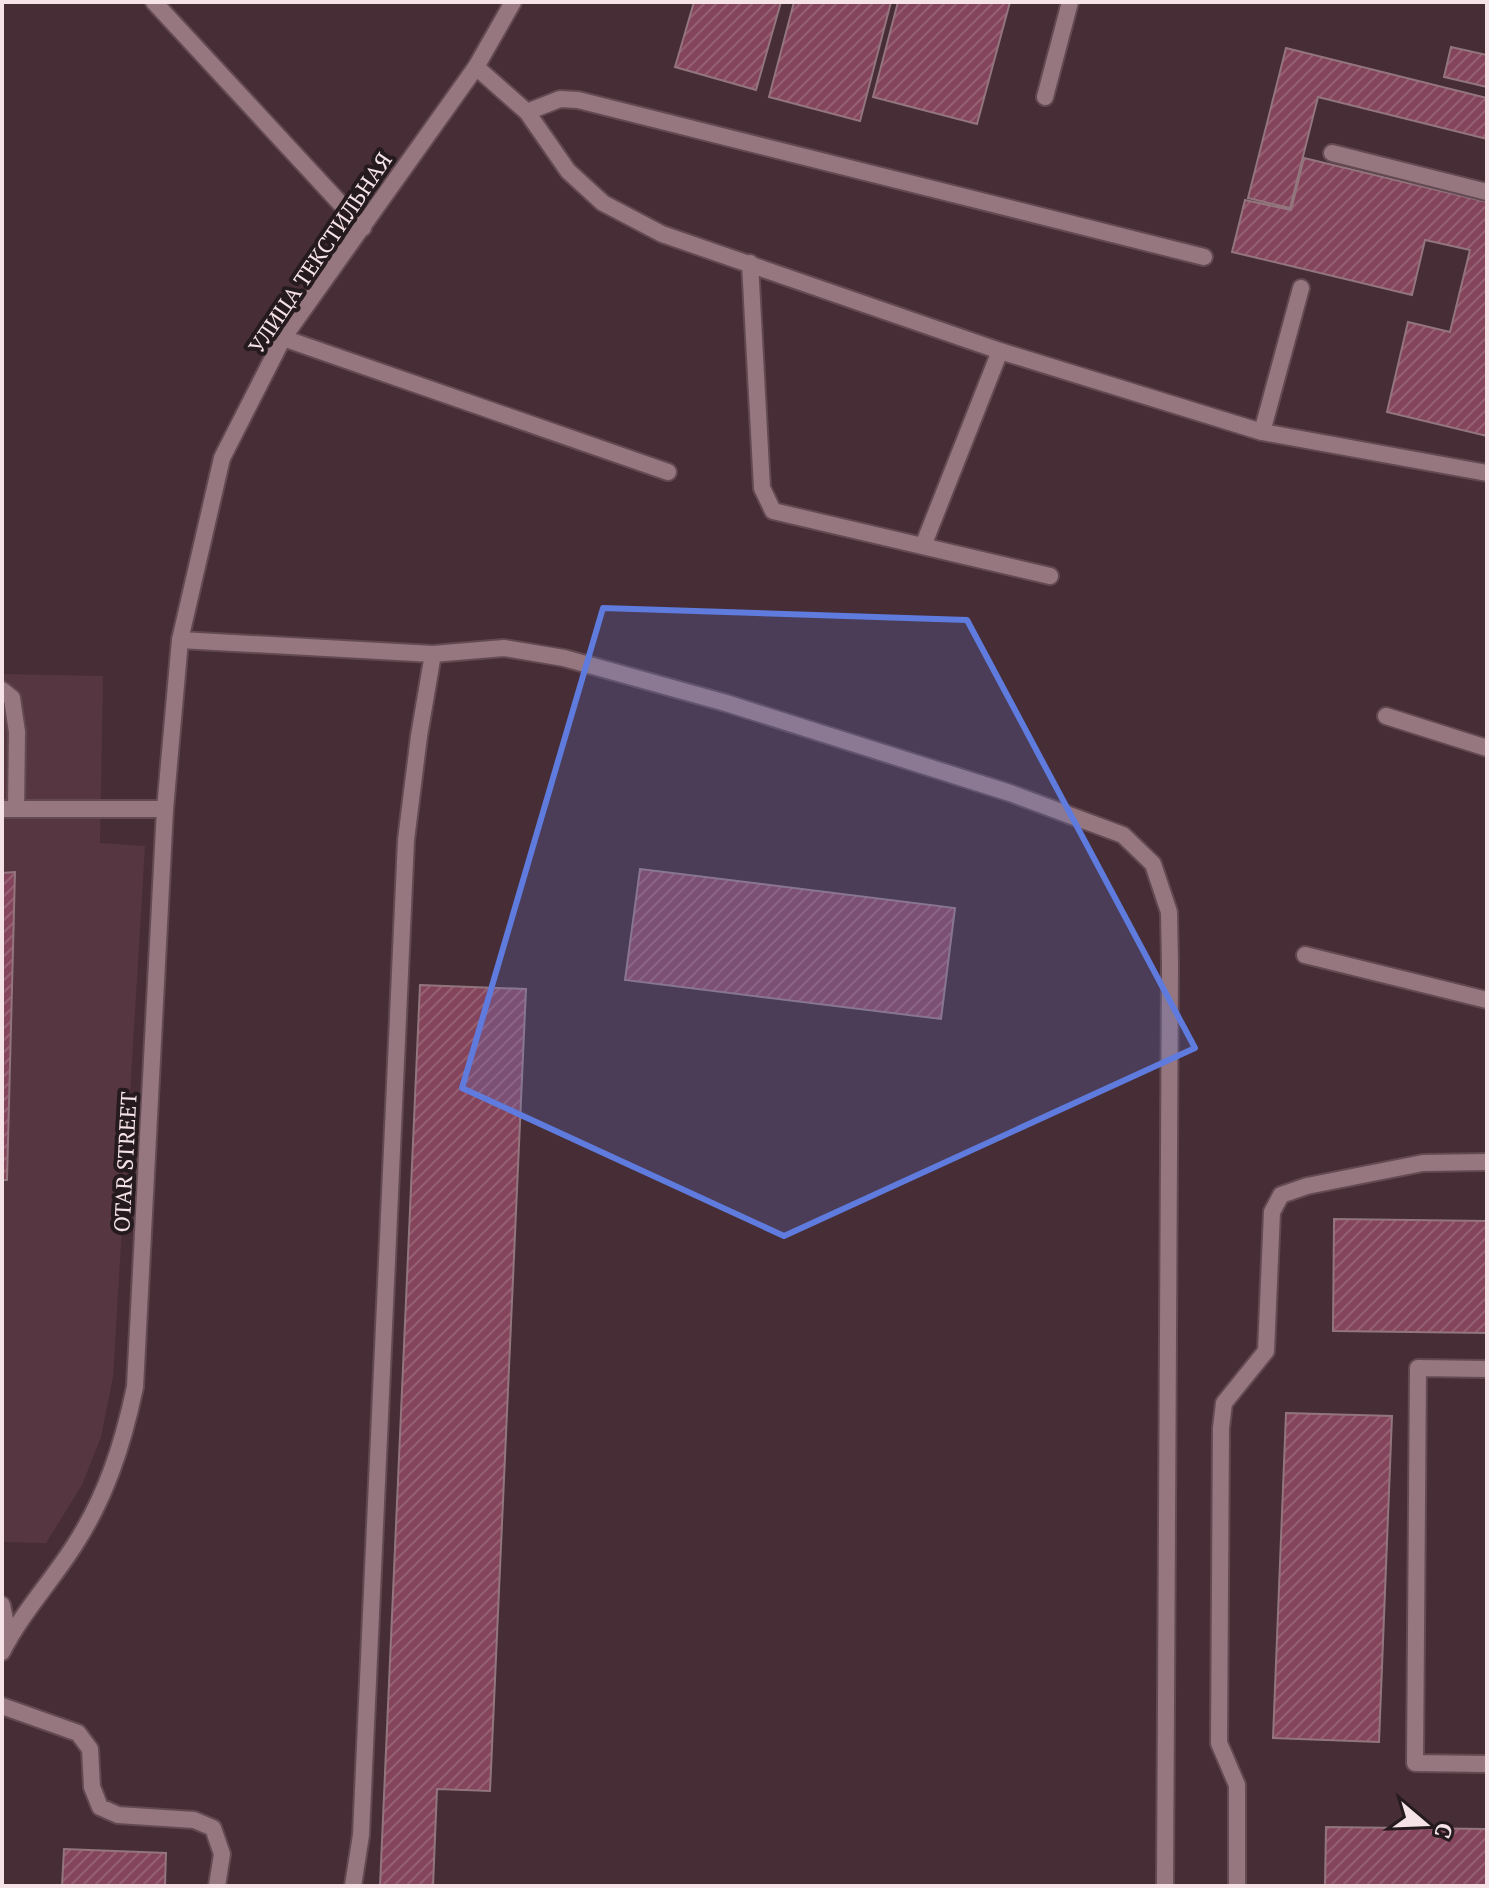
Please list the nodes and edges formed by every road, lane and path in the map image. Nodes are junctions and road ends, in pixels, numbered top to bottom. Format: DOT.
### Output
graph roads {
  1 [pos="154,2"];
  2 [pos="513,2"];
  3 [pos="1070,2"];
  4 [pos="476,67"];
  5 [pos="1045,97"];
  6 [pos="527,112"];
  7 [pos="1332,153"];
  8 [pos="1487,192"];
  9 [pos="363,228"];
  10 [pos="1204,257"];
  11 [pos="750,263"];
  12 [pos="1301,288"];
  13 [pos="283,338"];
  14 [pos="1000,351"];
  15 [pos="1262,432"];
  16 [pos="668,472"];
  17 [pos="1487,473"];
  18 [pos="923,546"];
  19 [pos="1050,576"];
  20 [pos="180,640"];
  21 [pos="433,654"];
  22 [pos="2,690"];
  23 [pos="1386,716"];
  24 [pos="1487,748"];
  25 [pos="9,809"];
  26 [pos="165,809"];
  27 [pos="1305,955"];
  28 [pos="1487,1000"];
  29 [pos="1487,1162"];
  30 [pos="1487,1369"];
  31 [pos="2,1605"];
  32 [pos="6,1646"];
  33 [pos="2,1706"];
  34 [pos="1487,1764"];
  35 [pos="217,1886"];
  36 [pos="353,1886"];
  37 [pos="1165,1886"];
  38 [pos="1237,1886"];
  1 -- 9 [label="street"];
  2 -- 4 [label="street, УЛИЦА ТЕКСТИЛЬНАЯ"];
  3 -- 5 [label="street"];
  4 -- 6 [label="street"];
  4 -- 9 [label="street, УЛИЦА ТЕКСТИЛЬНАЯ"];
  6 -- 10 [label="street"];
  6 -- 11 [label="street"];
  7 -- 8 [label="street"];
  9 -- 13 [label="street, УЛИЦА ТЕКСТИЛЬНАЯ"];
  11 -- 14 [label="street"];
  11 -- 18 [label="street"];
  12 -- 15 [label="street"];
  13 -- 16 [label="street"];
  13 -- 20 [label="street, УЛИЦА ТЕКСТИЛЬНАЯ"];
  14 -- 15 [label="street"];
  14 -- 18 [label="street"];
  15 -- 17 [label="street"];
  18 -- 19 [label="street"];
  20 -- 21 [label="street"];
  20 -- 26 [label="street, OTAR STREET"];
  21 -- 36 [label="street"];
  21 -- 37 [label="street"];
  22 -- 25 [label="street"];
  23 -- 24 [label="street"];
  25 -- 26 [label="street"];
  26 -- 32 [label="street, OTAR STREET"];
  27 -- 28 [label="street"];
  29 -- 38 [label="street"];
  30 -- 34 [label="street"];
  31 -- 32 [label="street"];
  33 -- 35 [label="street"];
}
